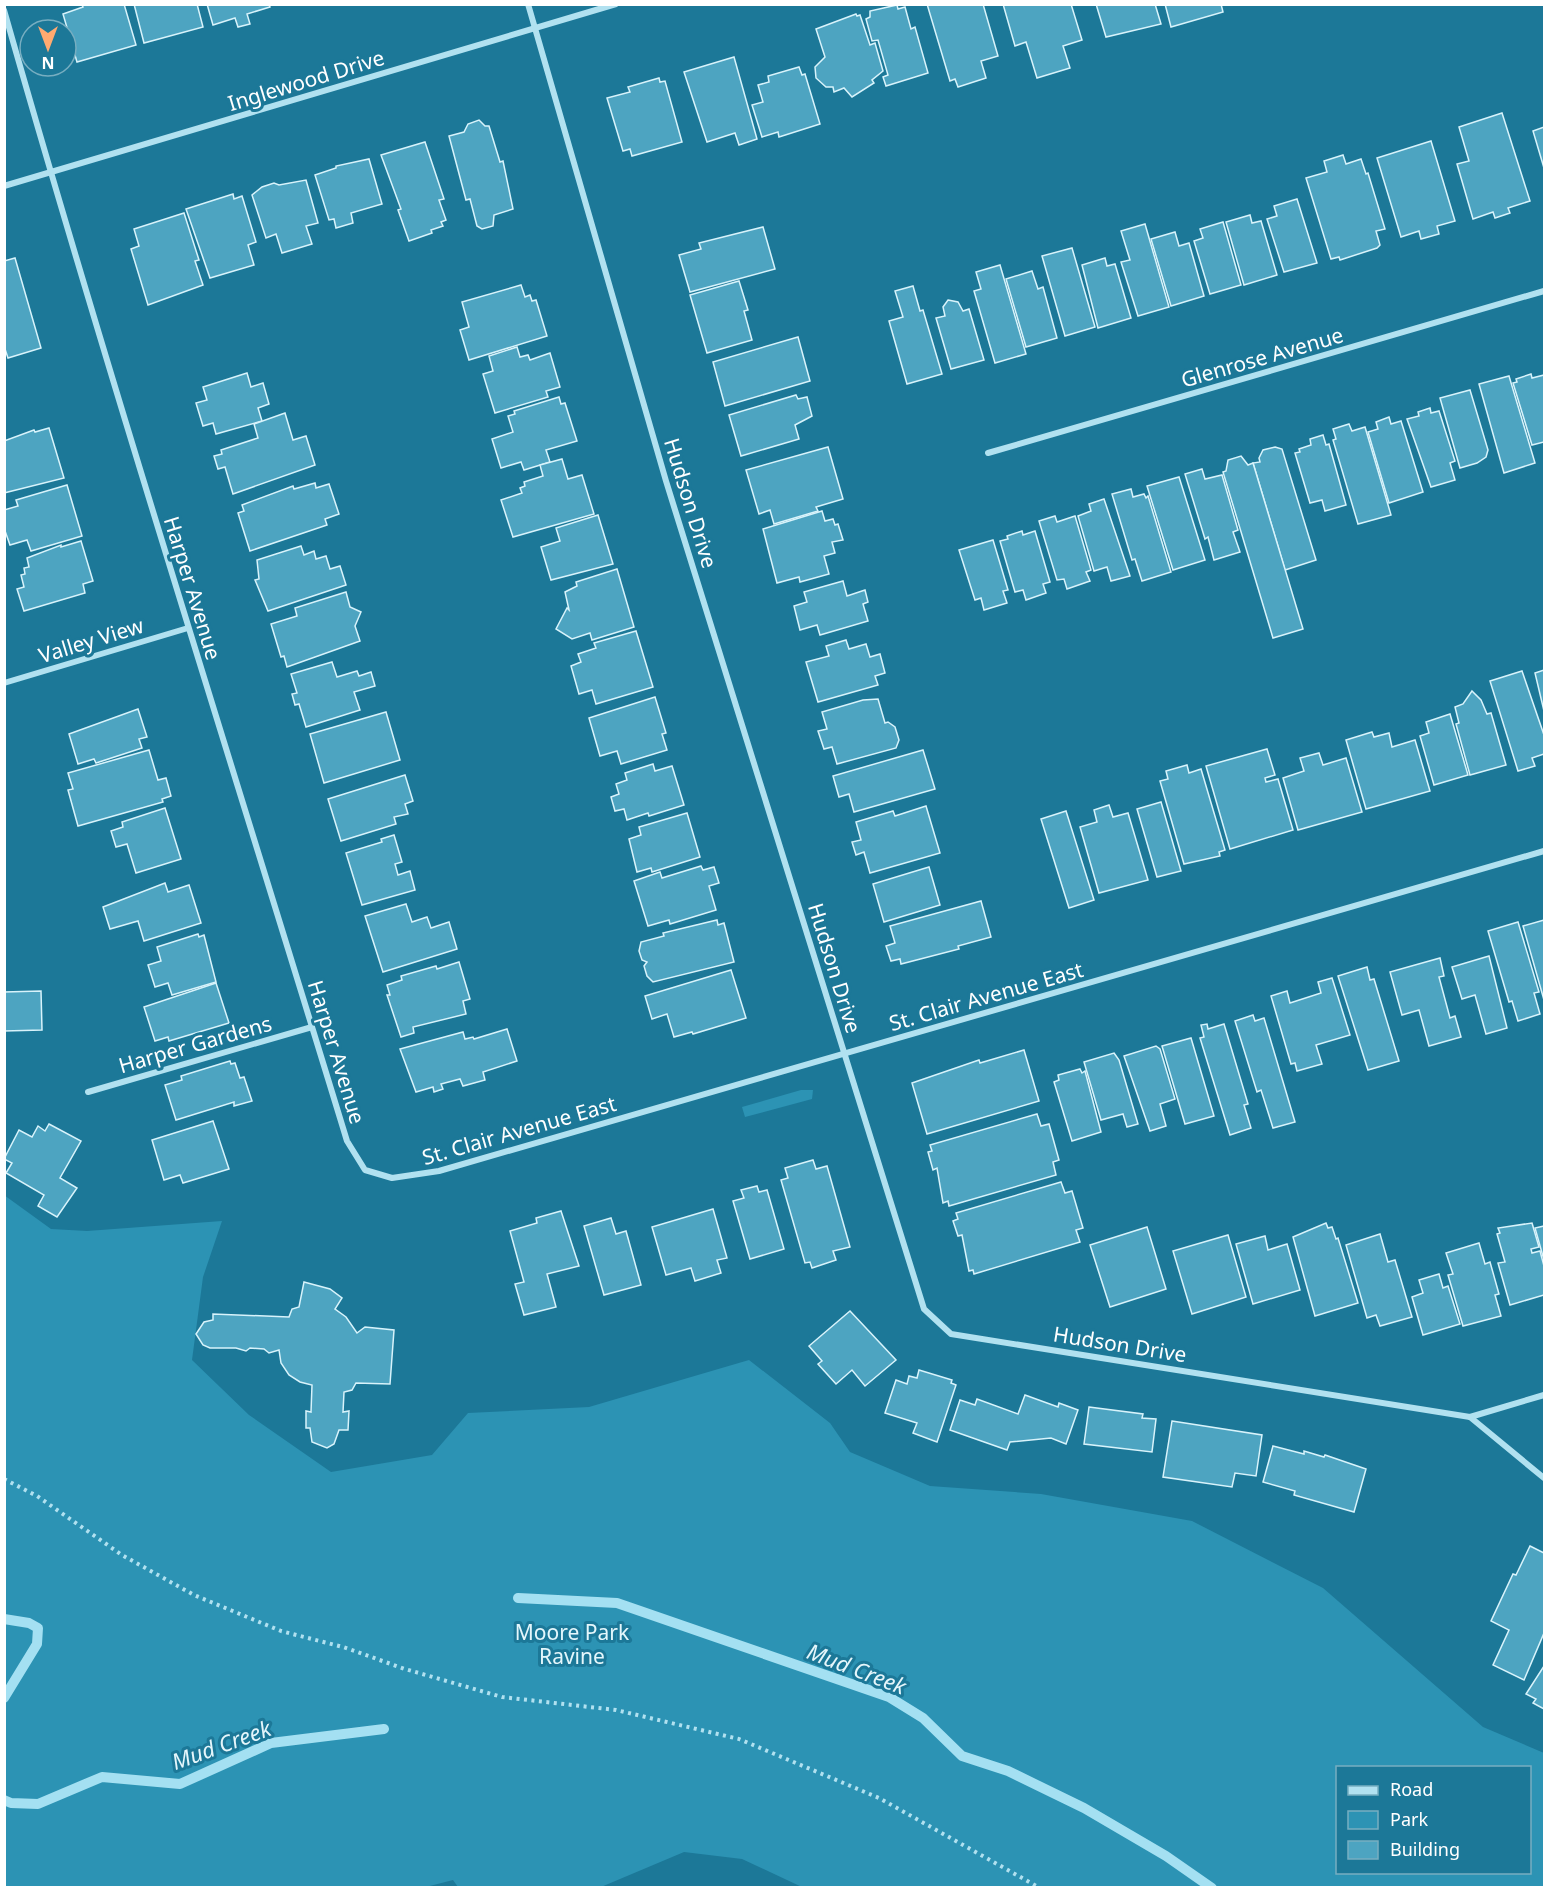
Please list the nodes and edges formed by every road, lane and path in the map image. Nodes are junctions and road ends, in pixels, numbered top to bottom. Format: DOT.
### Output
graph roads {
  1 [pos="528,4"];
  2 [pos="616,4"];
  3 [pos="4,10"];
  4 [pos="535,29"];
  5 [pos="50,173"];
  6 [pos="4,186"];
  7 [pos="1545,291"];
  8 [pos="988,453"];
  9 [pos="188,628"];
  10 [pos="4,683"];
  11 [pos="1545,851"];
  12 [pos="312,1027"];
  13 [pos="844,1054"];
  14 [pos="88,1092"];
  15 [pos="365,1170"];
  16 [pos="1545,1395"];
  17 [pos="1470,1417"];
  18 [pos="1545,1478"];
  19 [pos="4,1479"];
  20 [pos="1040,1887"];
  1 -- 4 [label="street, Hudson Drive"];
  2 -- 4 [label="street, Inglewood Drive"];
  3 -- 5 [label="street, Harper Avenue"];
  4 -- 5 [label="street, Inglewood Drive"];
  4 -- 13 [label="street, Hudson Drive"];
  5 -- 6 [label="street, Inglewood Drive"];
  5 -- 9 [label="street, Harper Avenue"];
  7 -- 8 [label="street, Glenrose Avenue"];
  9 -- 10 [label="street, Valley View"];
  9 -- 12 [label="street, Harper Avenue"];
  11 -- 13 [label="street, St. Clair Avenue East"];
  12 -- 14 [label="street, Harper Gardens"];
  12 -- 15 [label="street, Harper Avenue"];
  13 -- 15 [label="street, St. Clair Avenue East"];
  13 -- 17 [label="street, Hudson Drive"];
  16 -- 17 [label="street"];
  17 -- 18 [label="street"];
  19 -- 20 [label="path"];
}
